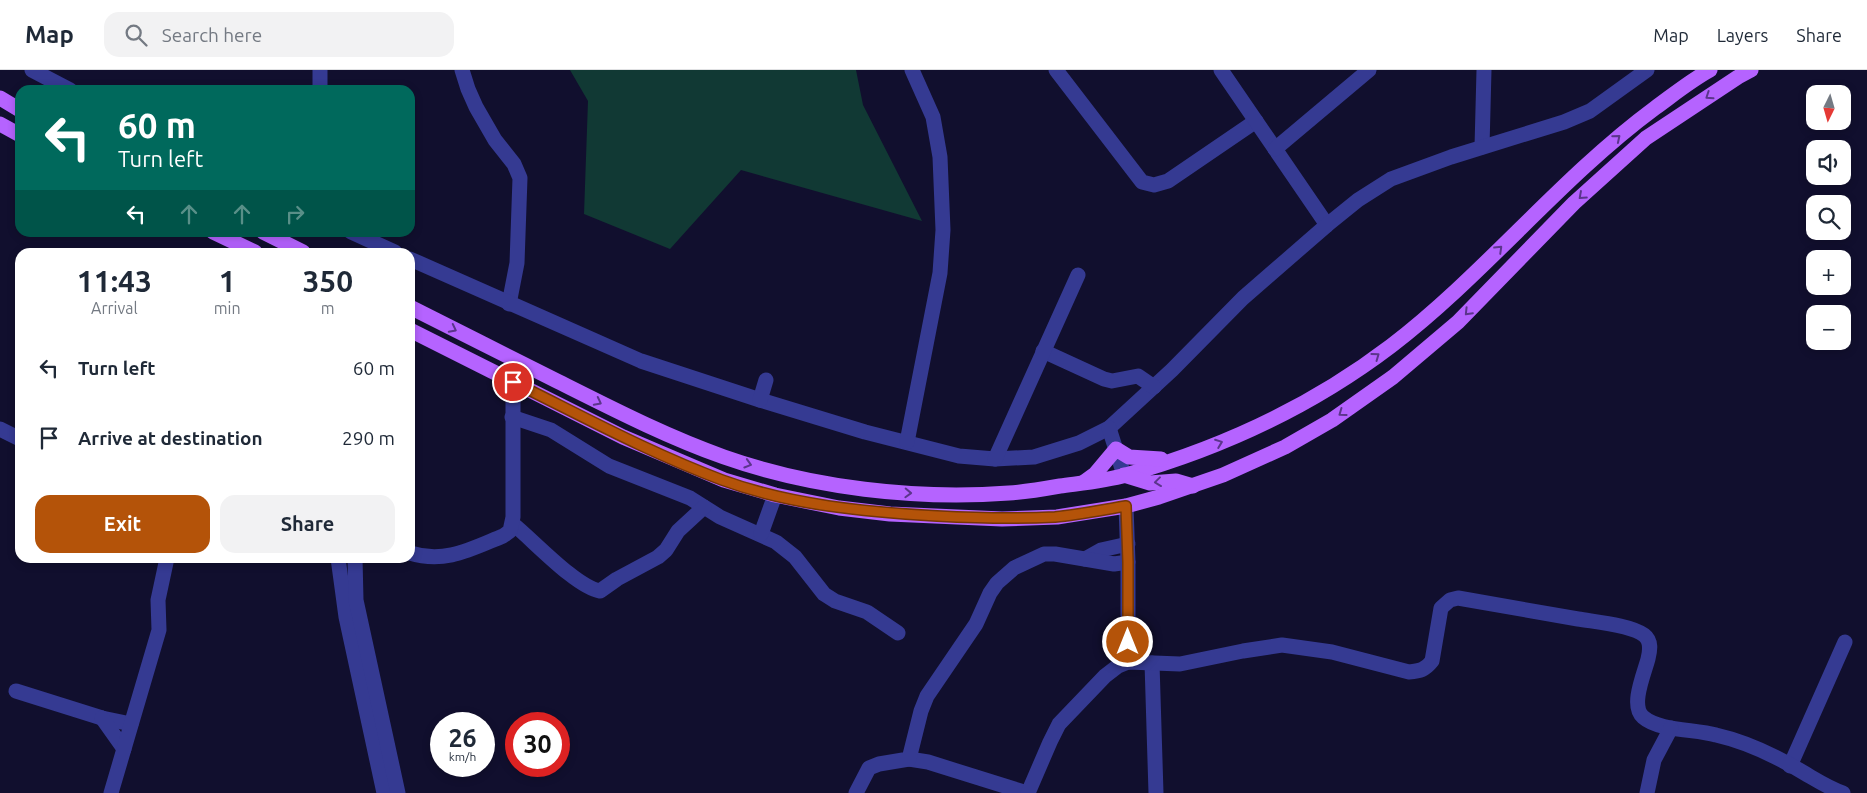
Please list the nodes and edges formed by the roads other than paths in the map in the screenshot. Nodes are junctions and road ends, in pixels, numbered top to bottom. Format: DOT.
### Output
graph roads {
  1 [pos="32,70"];
  2 [pos="320,70"];
  3 [pos="462,70"];
  4 [pos="912,70"];
  5 [pos="1056,70"];
  6 [pos="1221,70"];
  7 [pos="1369,70"];
  8 [pos="1484,70"];
  9 [pos="1647,70"];
  10 [pos="1710,70"];
  11 [pos="1751,70"];
  12 [pos="60,85"];
  13 [pos="320,85"];
  14 [pos="0,98"];
  15 [pos="15,107"];
  16 [pos="1256,121"];
  17 [pos="0,124"];
  18 [pos="15,132"];
  19 [pos="1482,147"];
  20 [pos="1275,149"];
  21 [pos="1327,225"];
  22 [pos="223,237"];
  23 [pos="273,237"];
  24 [pos="362,237"];
  25 [pos="246,248"];
  26 [pos="295,248"];
  27 [pos="386,248"];
  28 [pos="415,261"];
  29 [pos="1078,275"];
  30 [pos="509,304"];
  31 [pos="415,310"];
  32 [pos="415,333"];
  33 [pos="1043,351"];
  34 [pos="766,380"];
  35 [pos="513,382"];
  36 [pos="1154,387"];
  37 [pos="760,400"];
  38 [pos="512,417"];
  39 [pos="1109,428"];
  40 [pos="0,429"];
  41 [pos="15,436"];
  42 [pos="907,442"];
  43 [pos="1116,449"];
  44 [pos="995,459"];
  45 [pos="1174,460"];
  46 [pos="1124,475"];
  47 [pos="1083,483"];
  48 [pos="1193,486"];
  49 [pos="775,495"];
  50 [pos="1126,506"];
  51 [pos="704,507"];
  52 [pos="512,524"];
  53 [pos="761,534"];
  54 [pos="1128,544"];
  55 [pos="415,555"];
  56 [pos="1085,559"];
  57 [pos="1128,562"];
  58 [pos="167,563"];
  59 [pos="339,563"];
  60 [pos="355,563"];
  61 [pos="898,633"];
  62 [pos="1845,642"];
  63 [pos="1128,662"];
  64 [pos="1152,663"];
  65 [pos="16,691"];
  66 [pos="102,718"];
  67 [pos="131,724"];
  68 [pos="1671,728"];
  69 [pos="124,749"];
  70 [pos="909,759"];
  71 [pos="1790,766"];
  72 [pos="111,793"];
  73 [pos="384,793"];
  74 [pos="398,793"];
  75 [pos="856,793"];
  76 [pos="1028,793"];
  77 [pos="1156,793"];
  78 [pos="1647,793"];
  79 [pos="1842,793"];
  1 -- 12 [label="street"];
  2 -- 13 [label="street"];
  3 -- 30 [label="street"];
  4 -- 42 [label="street"];
  5 -- 16 [label="street"];
  6 -- 16 [label="street"];
  7 -- 20 [label="street"];
  8 -- 19 [label="street"];
  9 -- 19 [label="street"];
  45 -- 10 [label="main road, one-way"];
  11 -- 48 [label="main road, one-way"];
  14 -- 15 [label="main road"];
  16 -- 20 [label="street"];
  17 -- 18 [label="main road"];
  19 -- 21 [label="street"];
  20 -- 21 [label="street"];
  21 -- 36 [label="street"];
  22 -- 25 [label="main road"];
  23 -- 26 [label="main road"];
  24 -- 27 [label="street"];
  28 -- 30 [label="street"];
  29 -- 33 [label="street"];
  30 -- 37 [label="street"];
  31 -- 47 [label="main road, one-way"];
  32 -- 35 [label="main road"];
  33 -- 36 [label="street"];
  33 -- 44 [label="street"];
  34 -- 37 [label="street"];
  35 -- 38 [label="street"];
  35 -- 49 [label="main road"];
  36 -- 39 [label="street"];
  37 -- 42 [label="street"];
  38 -- 51 [label="street"];
  38 -- 52 [label="street"];
  39 -- 43 [label="street"];
  39 -- 44 [label="street"];
  40 -- 41 [label="street"];
  42 -- 44 [label="street"];
  43 -- 45 [label="main road"];
  43 -- 46 [label="street"];
  43 -- 47 [label="main road"];
  45 -- 46 [label="main road"];
  46 -- 47 [label="main road"];
  48 -- 46 [label="main road, one-way"];
  48 -- 50 [label="main road"];
  49 -- 50 [label="main road"];
  49 -- 53 [label="street"];
  50 -- 54 [label="street"];
  51 -- 52 [label="street"];
  51 -- 53 [label="street"];
  52 -- 55 [label="street"];
  53 -- 61 [label="street"];
  54 -- 56 [label="street"];
  54 -- 57 [label="street"];
  56 -- 57 [label="street"];
  56 -- 70 [label="street"];
  57 -- 63 [label="street"];
  58 -- 67 [label="street"];
  59 -- 73 [label="street"];
  60 -- 74 [label="street"];
  62 -- 71 [label="street"];
  63 -- 64 [label="street"];
  63 -- 76 [label="street"];
  64 -- 68 [label="street"];
  64 -- 77 [label="street"];
  65 -- 66 [label="street"];
  66 -- 67 [label="street"];
  66 -- 69 [label="street"];
  67 -- 69 [label="street"];
  68 -- 71 [label="street"];
  68 -- 78 [label="street"];
  69 -- 72 [label="street"];
  70 -- 75 [label="street"];
  70 -- 76 [label="street"];
  71 -- 79 [label="street"];
}
